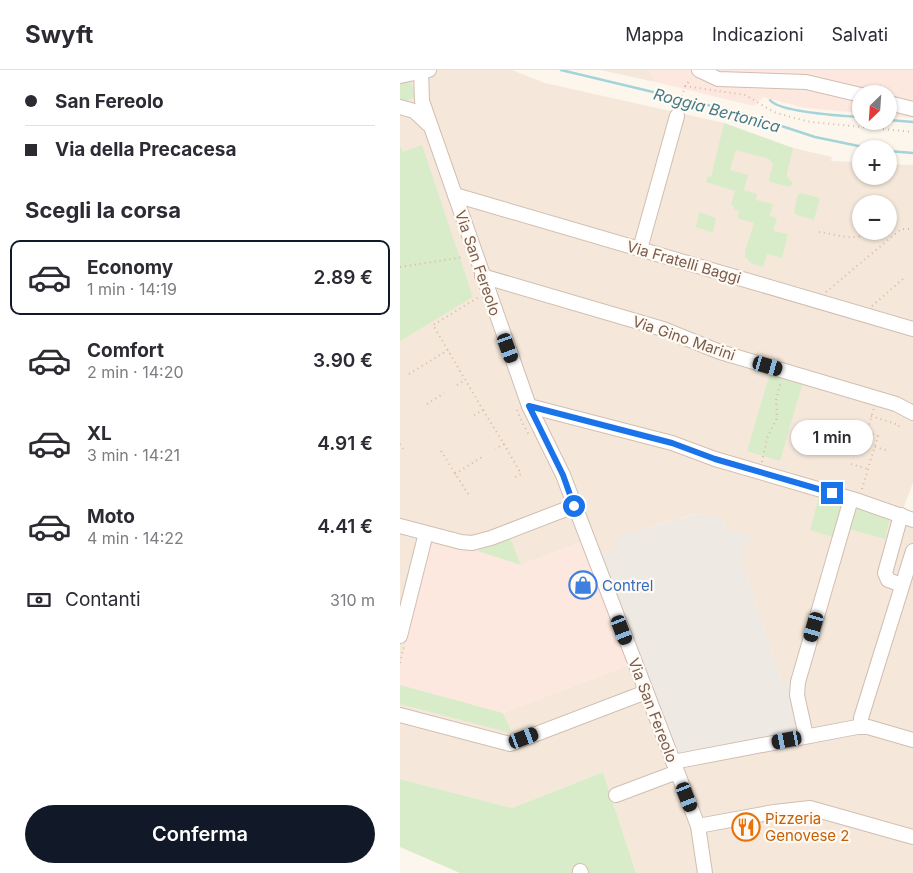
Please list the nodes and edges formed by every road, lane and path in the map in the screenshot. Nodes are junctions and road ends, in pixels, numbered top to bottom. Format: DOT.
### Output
graph roads {
  1 [pos="438,70"];
  2 [pos="697,73"];
  3 [pos="403,75"];
  4 [pos="423,80"];
  5 [pos="685,86"];
  6 [pos="852,93"];
  7 [pos="898,105"];
  8 [pos="402,107"];
  9 [pos="913,109"];
  10 [pos="678,110"];
  11 [pos="432,129"];
  12 [pos="913,132"];
  13 [pos="455,195"];
  14 [pos="913,229"];
  15 [pos="819,232"];
  16 [pos="852,237"];
  17 [pos="640,249"];
  18 [pos="466,256"];
  19 [pos="400,267"];
  20 [pos="482,276"];
  21 [pos="904,278"];
  22 [pos="488,292"];
  23 [pos="822,302"];
  24 [pos="867,315"];
  25 [pos="913,329"];
  26 [pos="448,350"];
  27 [pos="784,371"];
  28 [pos="409,374"];
  29 [pos="466,380"];
  30 [pos="456,385"];
  31 [pos="444,393"];
  32 [pos="877,398"];
  33 [pos="427,404"];
  34 [pos="529,406"];
  35 [pos="483,410"];
  36 [pos="913,413"];
  37 [pos="474,415"];
  38 [pos="871,416"];
  39 [pos="840,425"];
  40 [pos="898,429"];
  41 [pos="867,432"];
  42 [pos="400,444"];
  43 [pos="504,444"];
  44 [pos="875,447"];
  45 [pos="403,449"];
  46 [pos="495,449"];
  47 [pos="441,451"];
  48 [pos="889,451"];
  49 [pos="482,457"];
  50 [pos="851,464"];
  51 [pos="868,469"];
  52 [pos="759,472"];
  53 [pos="455,474"];
  54 [pos="512,479"];
  55 [pos="470,497"];
  56 [pos="855,500"];
  57 [pos="574,506"];
  58 [pos="907,518"];
  59 [pos="400,526"];
  60 [pos="426,533"];
  61 [pos="913,551"];
  62 [pos="902,585"];
  63 [pos="402,619"];
  64 [pos="400,636"];
  65 [pos="646,692"];
  66 [pos="400,716"];
  67 [pos="860,727"];
  68 [pos="806,736"];
  69 [pos="913,740"];
  70 [pos="675,767"];
  71 [pos="616,796"];
  72 [pos="698,826"];
  73 [pos="913,837"];
  74 [pos="705,873"];
  1 -- 4 [label="street"];
  2 -- 5 [label="path"];
  2 -- 6 [label="street"];
  3 -- 4 [label="street"];
  4 -- 8 [label="street, Via San Fereolo"];
  4 -- 11 [label="street, Via San Fereolo"];
  5 -- 10 [label="path"];
  5 -- 12 [label="path"];
  7 -- 9 [label="street"];
  8 -- 11 [label="street, Via San Fereolo"];
  10 -- 17 [label="street"];
  11 -- 13 [label="street, Via San Fereolo"];
  13 -- 17 [label="street, Via Fratelli Baggi"];
  13 -- 20 [label="street, Via San Fereolo"];
  14 -- 23 [label="path"];
  15 -- 16 [label="path"];
  17 -- 23 [label="street, Via Fratelli Baggi"];
  18 -- 19 [label="path"];
  20 -- 22 [label="street, Via San Fereolo"];
  20 -- 27 [label="street, Via Gino Marini"];
  21 -- 24 [label="path"];
  22 -- 26 [label="path"];
  22 -- 34 [label="street, Via San Fereolo"];
  23 -- 24 [label="street, Via Fratelli Baggi"];
  24 -- 25 [label="street, Via Fratelli Baggi"];
  26 -- 28 [label="path"];
  26 -- 29 [label="path"];
  27 -- 32 [label="street, Via Gino Marini"];
  27 -- 52 [label="path"];
  29 -- 30 [label="path"];
  29 -- 35 [label="path"];
  31 -- 33 [label="path"];
  32 -- 36 [label="street, Via Gino Marini"];
  32 -- 38 [label="path"];
  34 -- 52 [label="street"];
  34 -- 57 [label="street, Via San Fereolo"];
  35 -- 37 [label="path"];
  35 -- 43 [label="path"];
  38 -- 40 [label="path"];
  38 -- 41 [label="path"];
  39 -- 41 [label="path"];
  41 -- 44 [label="path"];
  42 -- 45 [label="path"];
  43 -- 46 [label="path"];
  43 -- 54 [label="path"];
  44 -- 48 [label="path"];
  44 -- 51 [label="path"];
  47 -- 53 [label="path"];
  49 -- 53 [label="path"];
  50 -- 51 [label="path"];
  51 -- 56 [label="path"];
  52 -- 56 [label="street"];
  53 -- 55 [label="path"];
  56 -- 58 [label="street"];
  56 -- 68 [label="street"];
  57 -- 60 [label="street"];
  57 -- 65 [label="street, Via San Fereolo"];
  58 -- 62 [label="street"];
  59 -- 60 [label="street"];
  60 -- 63 [label="street"];
  61 -- 62 [label="street"];
  62 -- 67 [label="street"];
  63 -- 64 [label="street"];
  65 -- 66 [label="street"];
  65 -- 70 [label="street, Via San Fereolo"];
  67 -- 68 [label="street"];
  67 -- 69 [label="street"];
  68 -- 70 [label="street"];
  70 -- 71 [label="street"];
  70 -- 72 [label="street, Via San Fereolo"];
  72 -- 73 [label="street"];
  72 -- 74 [label="street, Via San Fereolo"];
}
